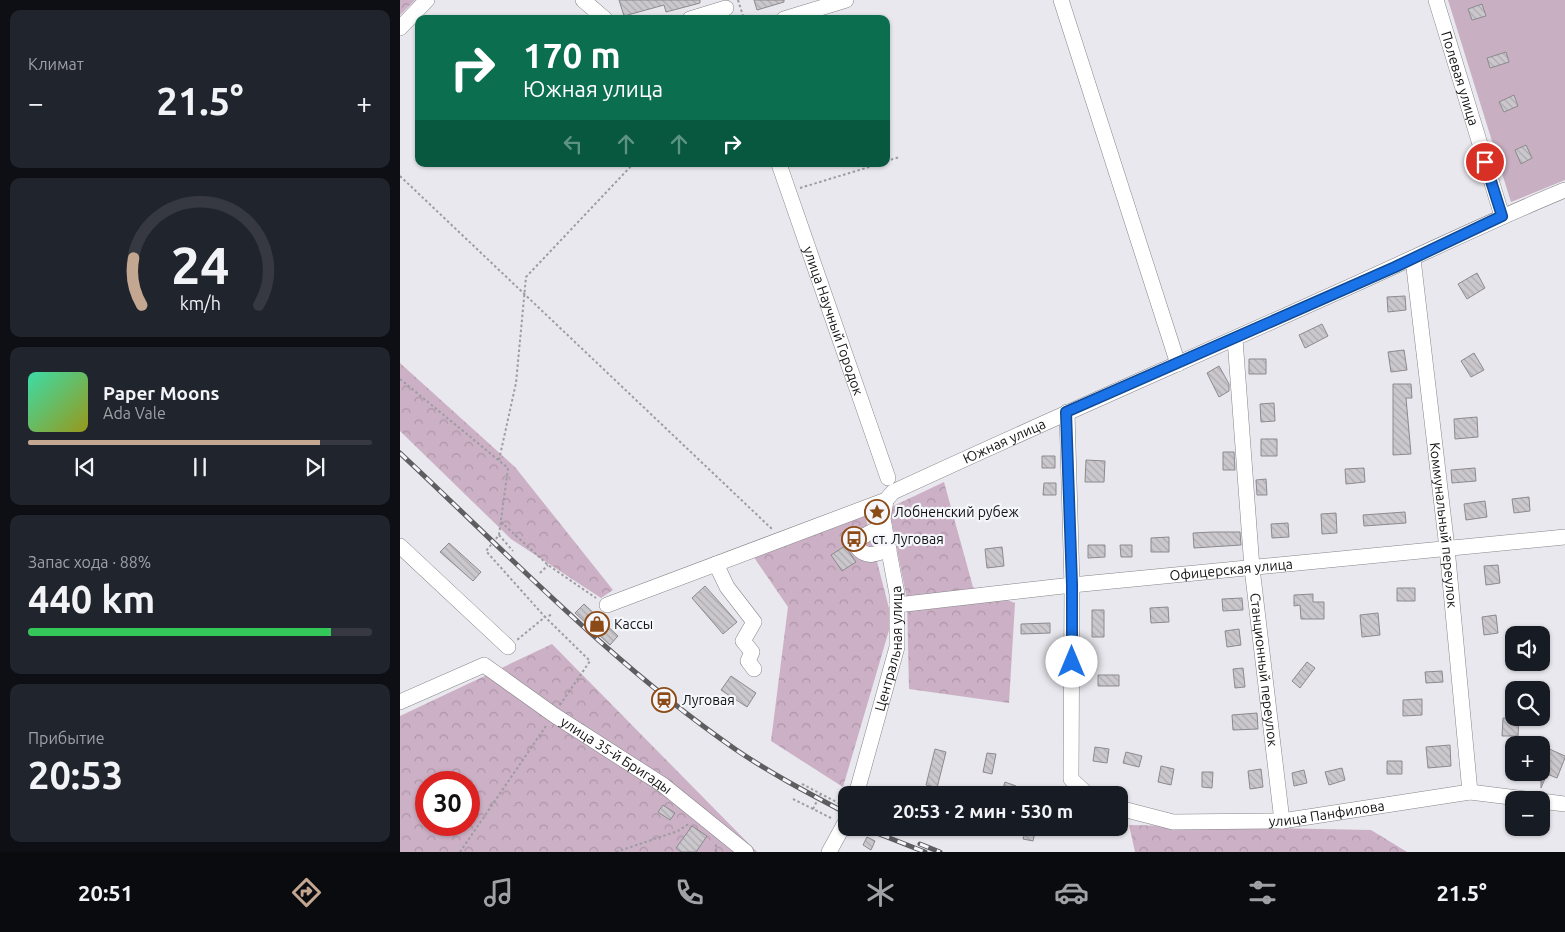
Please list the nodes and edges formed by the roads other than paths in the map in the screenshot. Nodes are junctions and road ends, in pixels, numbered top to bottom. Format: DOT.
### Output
graph roads {
  1 [pos="427,0"];
  2 [pos="583,0"];
  3 [pos="844,0"];
  4 [pos="1061,0"];
  5 [pos="1436,0"];
  6 [pos="729,7"];
  7 [pos="600,15"];
  8 [pos="703,15"];
  9 [pos="797,15"];
  10 [pos="400,28"];
  11 [pos="780,167"];
  12 [pos="1565,190"];
  13 [pos="1502,216"];
  14 [pos="1413,259"];
  15 [pos="1235,339"];
  16 [pos="1178,364"];
  17 [pos="1066,412"];
  18 [pos="888,478"];
  19 [pos="886,500"];
  20 [pos="884,525"];
  21 [pos="1565,537"];
  22 [pos="400,546"];
  23 [pos="1447,548"];
  24 [pos="889,549"];
  25 [pos="716,564"];
  26 [pos="1252,568"];
  27 [pos="1072,585"];
  28 [pos="607,605"];
  29 [pos="897,605"];
  30 [pos="508,647"];
  31 [pos="754,669"];
  32 [pos="400,702"];
  33 [pos="858,786"];
  34 [pos="1078,786"];
  35 [pos="1470,792"];
  36 [pos="1505,796"];
  37 [pos="1550,802"];
  38 [pos="1565,804"];
  39 [pos="1128,810"];
  40 [pos="1282,821"];
  41 [pos="838,836"];
  42 [pos="746,852"];
  43 [pos="829,852"];
  1 -- 10 [label="street"];
  2 -- 7 [label="street"];
  3 -- 9 [label="street"];
  4 -- 16 [label="street"];
  5 -- 13 [label="street, Полевая улица"];
  6 -- 8 [label="street"];
  11 -- 18 [label="street, улица Научный Городок"];
  12 -- 13 [label="street, Южная улица"];
  13 -- 14 [label="street, Южная улица"];
  14 -- 15 [label="street, Южная улица"];
  14 -- 23 [label="street, Коммунальный переулок"];
  15 -- 16 [label="street, Южная улица"];
  15 -- 26 [label="street, Станционный переулок"];
  16 -- 17 [label="street, Южная улица"];
  17 -- 19 [label="street, Южная улица"];
  17 -- 27 [label="street"];
  19 -- 20 [label="street, Центральная улица"];
  19 -- 25 [label="street, Южная улица"];
  20 -- 24 [label="street, Центральная улица"];
  20 -- 24 [label="street"];
  21 -- 23 [label="street, Офицерская улица"];
  22 -- 30 [label="street"];
  23 -- 26 [label="street, Офицерская улица"];
  23 -- 35 [label="street, Коммунальный переулок"];
  24 -- 29 [label="street, Центральная улица"];
  25 -- 28 [label="street, Южная улица"];
  25 -- 31 [label="street"];
  26 -- 27 [label="street, Офицерская улица"];
  26 -- 40 [label="street, Станционный переулок"];
  27 -- 29 [label="street, Офицерская улица"];
  27 -- 34 [label="street"];
  29 -- 33 [label="street, Центральная улица"];
  32 -- 42 [label="street, улица 35-й Бригады"];
  35 -- 36 [label="street, улица Панфилова"];
  35 -- 40 [label="street, улица Панфилова"];
  37 -- 38 [label="street"];
  39 -- 40 [label="street, улица Панфилова"];
  41 -- 43 [label="street"];
}
